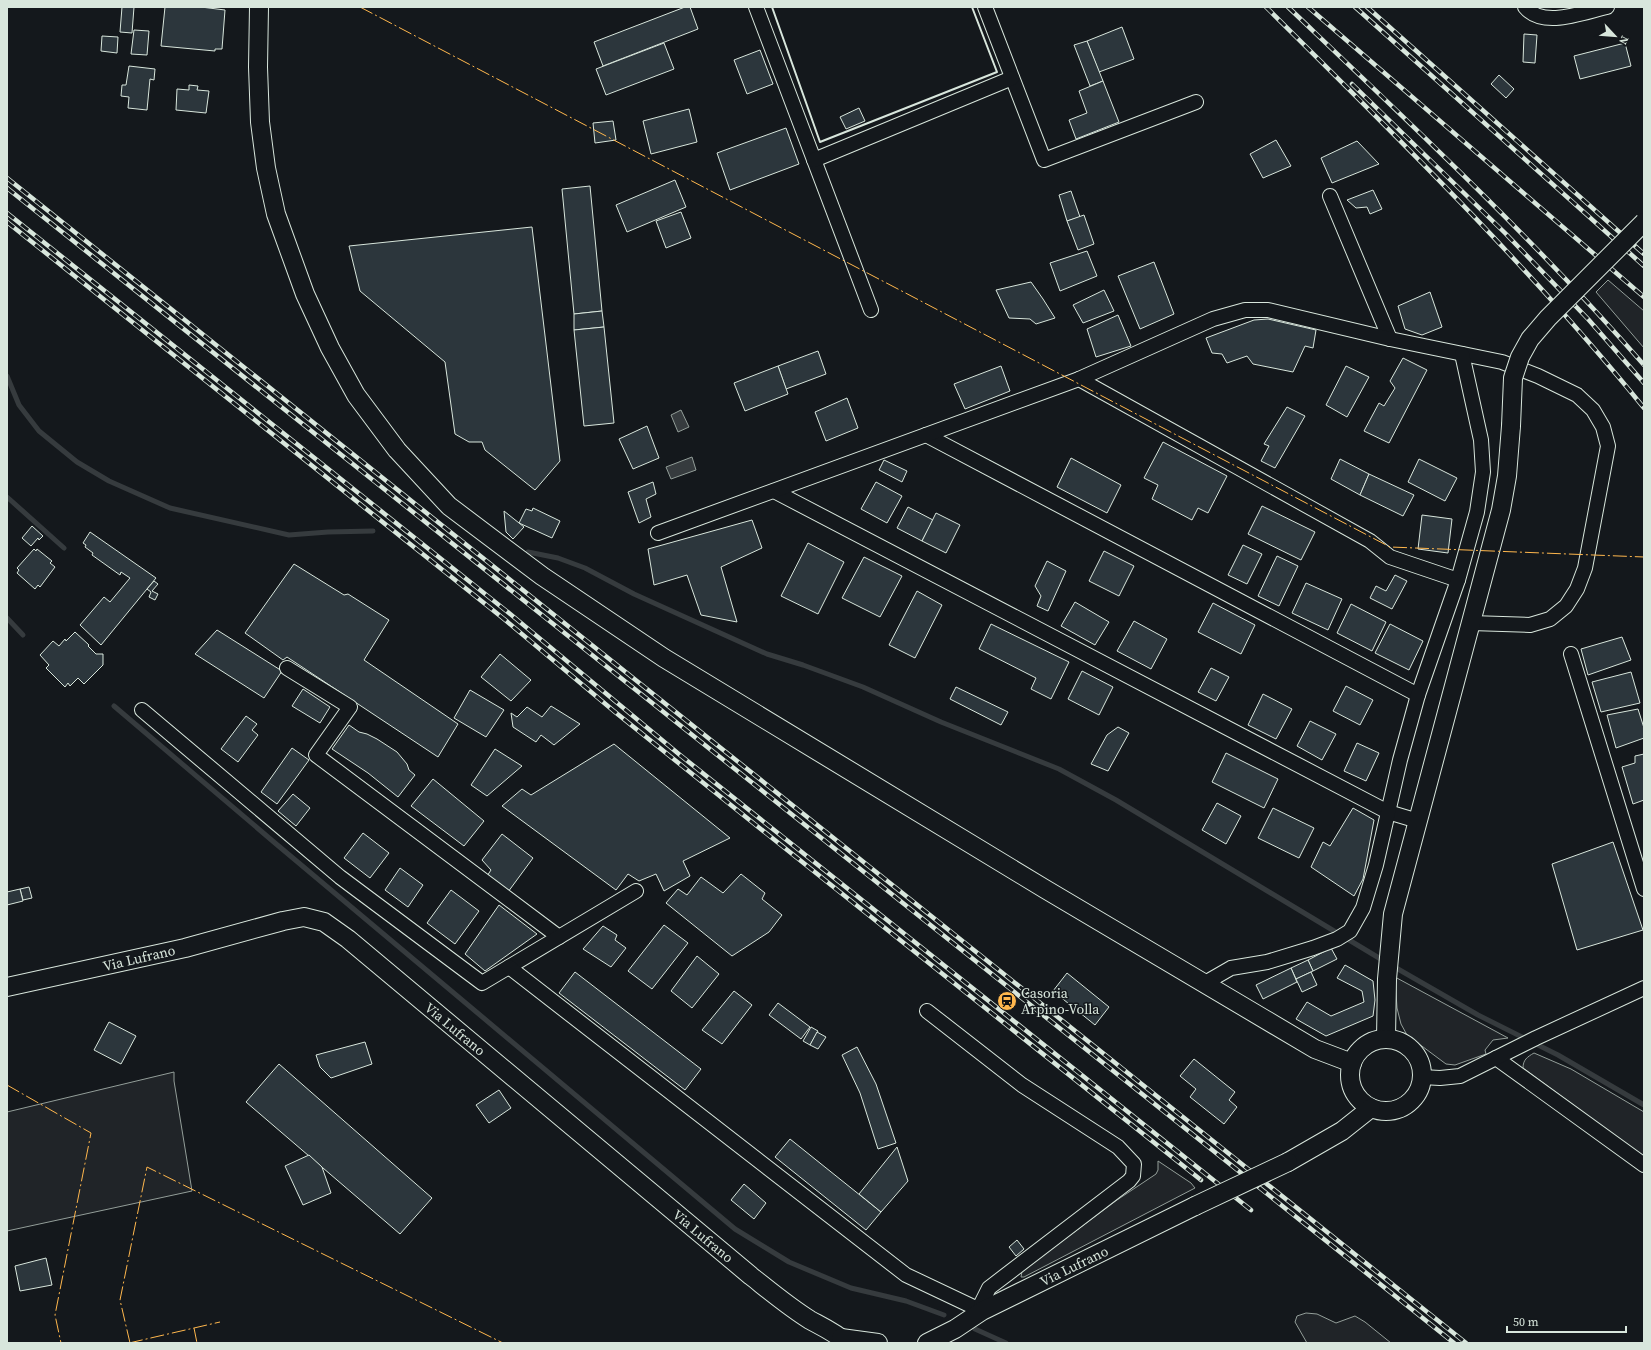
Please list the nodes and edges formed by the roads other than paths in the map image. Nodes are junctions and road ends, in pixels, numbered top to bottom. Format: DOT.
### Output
graph roads {
  1 [pos="259,7"];
  2 [pos="756,7"];
  3 [pos="985,7"];
  4 [pos="1525,7"];
  5 [pos="1607,7"];
  6 [pos="1012,78"];
  7 [pos="1196,102"];
  8 [pos="814,160"];
  9 [pos="1330,196"];
  10 [pos="1644,222"];
  11 [pos="871,310"];
  12 [pos="1390,339"];
  13 [pos="1462,354"];
  14 [pos="1079,379"];
  15 [pos="926,435"];
  16 [pos="774,491"];
  17 [pos="658,533"];
  18 [pos="1458,580"];
  19 [pos="1471,623"];
  20 [pos="1571,654"];
  21 [pos="287,668"];
  22 [pos="1418,695"];
  23 [pos="142,710"];
  24 [pos="1388,812"];
  25 [pos="1418,821"];
  26 [pos="1644,889"];
  27 [pos="636,891"];
  28 [pos="559,938"];
  29 [pos="509,967"];
  30 [pos="1205,983"];
  31 [pos="7,987"];
  32 [pos="1644,988"];
  33 [pos="927,1011"];
  34 [pos="1386,1038"];
  35 [pos="1496,1058"];
  36 [pos="1352,1063"];
  37 [pos="1422,1077"];
  38 [pos="1372,1108"];
  39 [pos="1644,1166"];
  40 [pos="982,1311"];
  41 [pos="952,1336"];
  42 [pos="844,1340"];
  43 [pos="878,1343"];
  44 [pos="927,1343"];
  1 -- 30 [label="street"];
  2 -- 8 [label="street"];
  3 -- 6 [label="street"];
  4 -- 5 [label="street"];
  6 -- 7 [label="street"];
  6 -- 8 [label="street"];
  8 -- 11 [label="street"];
  9 -- 12 [label="street"];
  10 -- 19 [label="street, bridge"];
  12 -- 13 [label="street"];
  12 -- 14 [label="street"];
  13 -- 18 [label="street"];
  13 -- 19 [label="street"];
  14 -- 15 [label="street"];
  14 -- 18 [label="street"];
  15 -- 16 [label="street"];
  15 -- 22 [label="street"];
  16 -- 17 [label="street"];
  16 -- 24 [label="street"];
  18 -- 22 [label="street"];
  19 -- 25 [label="street"];
  20 -- 26 [label="street"];
  21 -- 28 [label="street"];
  22 -- 24 [label="street"];
  23 -- 29 [label="street"];
  24 -- 25 [label="street"];
  24 -- 30 [label="street"];
  25 -- 34 [label="street"];
  27 -- 28 [label="street"];
  28 -- 29 [label="street"];
  29 -- 40 [label="street"];
  30 -- 36 [label="street"];
  31 -- 42 [label="street, Via Lufrano"];
  32 -- 35 [label="street"];
  33 -- 40 [label="street"];
  34 -- 36 [label="street"];
  34 -- 37 [label="street"];
  35 -- 37 [label="street"];
  35 -- 39 [label="street"];
  36 -- 38 [label="street"];
  37 -- 38 [label="street"];
  38 -- 40 [label="street, Via Lufrano, bridge"];
  40 -- 41 [label="street, Via Lufrano"];
  41 -- 44 [label="street, Via Lufrano"];
  42 -- 43 [label="street, Via Lufrano"];
}
